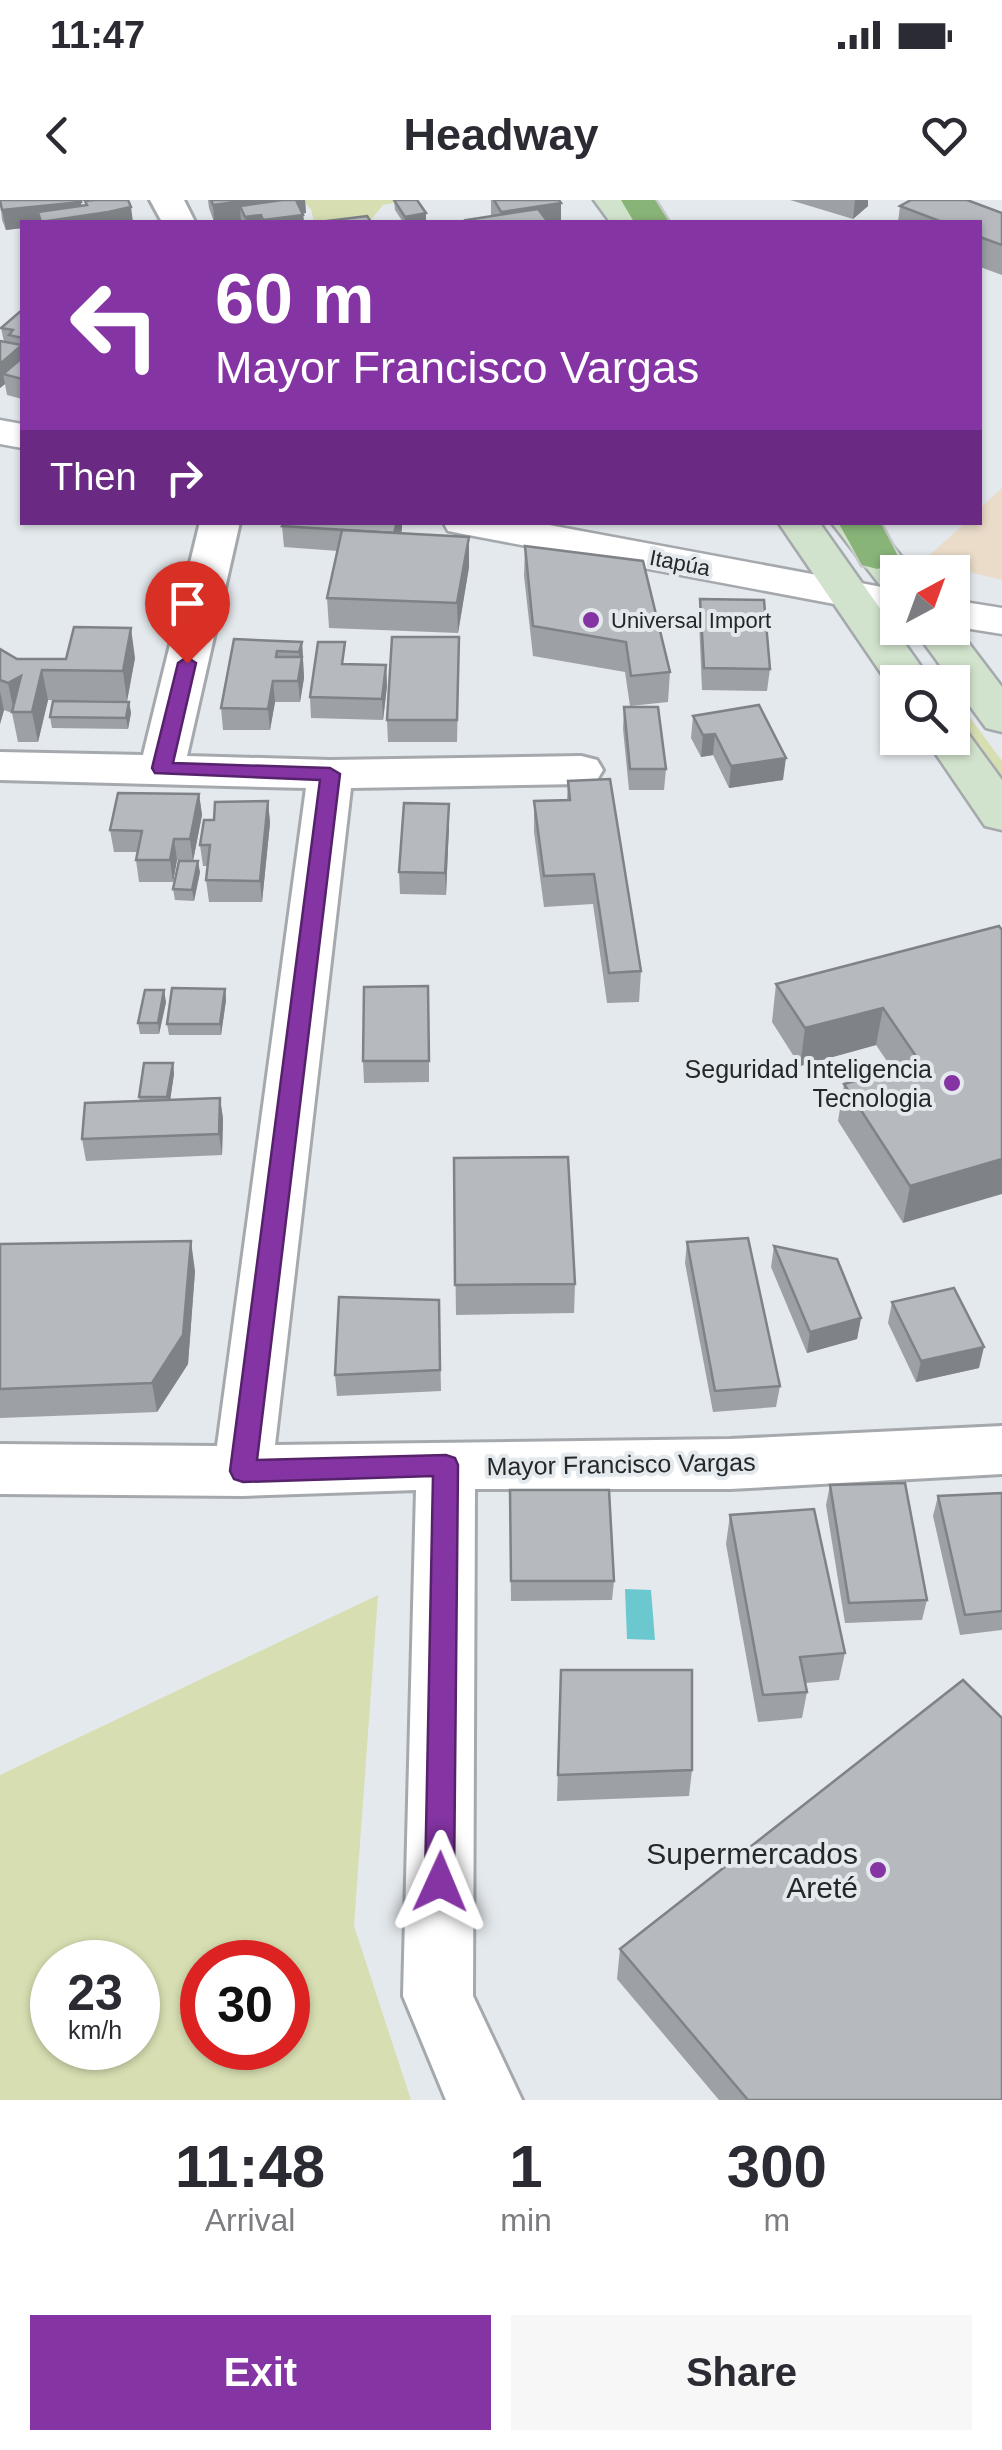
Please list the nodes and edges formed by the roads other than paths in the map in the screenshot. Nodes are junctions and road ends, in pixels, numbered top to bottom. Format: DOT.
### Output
graph roads {
  1 [pos="592,211"];
  2 [pos="621,220"];
  3 [pos="219,525"];
  4 [pos="479,525"];
  5 [pos="800,525"];
  6 [pos="854,525"];
  7 [pos="878,553"];
  8 [pos="848,594"];
  9 [pos="880,600"];
  10 [pos="970,616"];
  11 [pos="1002,621"];
  12 [pos="948,645"];
  13 [pos="898,665"];
  14 [pos="1002,718"];
  15 [pos="960,755"];
  16 [pos="0,766"];
  17 [pos="162,768"];
  18 [pos="581,770"];
  19 [pos="330,774"];
  20 [pos="1002,815"];
  21 [pos="1002,1450"];
  22 [pos="446,1465"];
  23 [pos="0,1469"];
  24 [pos="243,1471"];
  25 [pos="486,2100"];
  1 -- 2 [label="main road"];
  3 -- 17 [label="street"];
  4 -- 8 [label="street, Itapúa"];
  5 -- 8 [label="main road"];
  6 -- 7 [label="main road"];
  8 -- 9 [label="street, Itapúa"];
  8 -- 13 [label="main road"];
  10 -- 11 [label="street"];
  12 -- 14 [label="main road"];
  15 -- 20 [label="main road"];
  16 -- 17 [label="street"];
  17 -- 19 [label="street"];
  18 -- 19 [label="street"];
  19 -- 24 [label="street"];
  21 -- 22 [label="street, Mayor Francisco Vargas"];
  22 -- 24 [label="street, Mayor Francisco Vargas"];
  22 -- 25 [label="street"];
  23 -- 24 [label="street, Mayor Francisco Vargas"];
}
